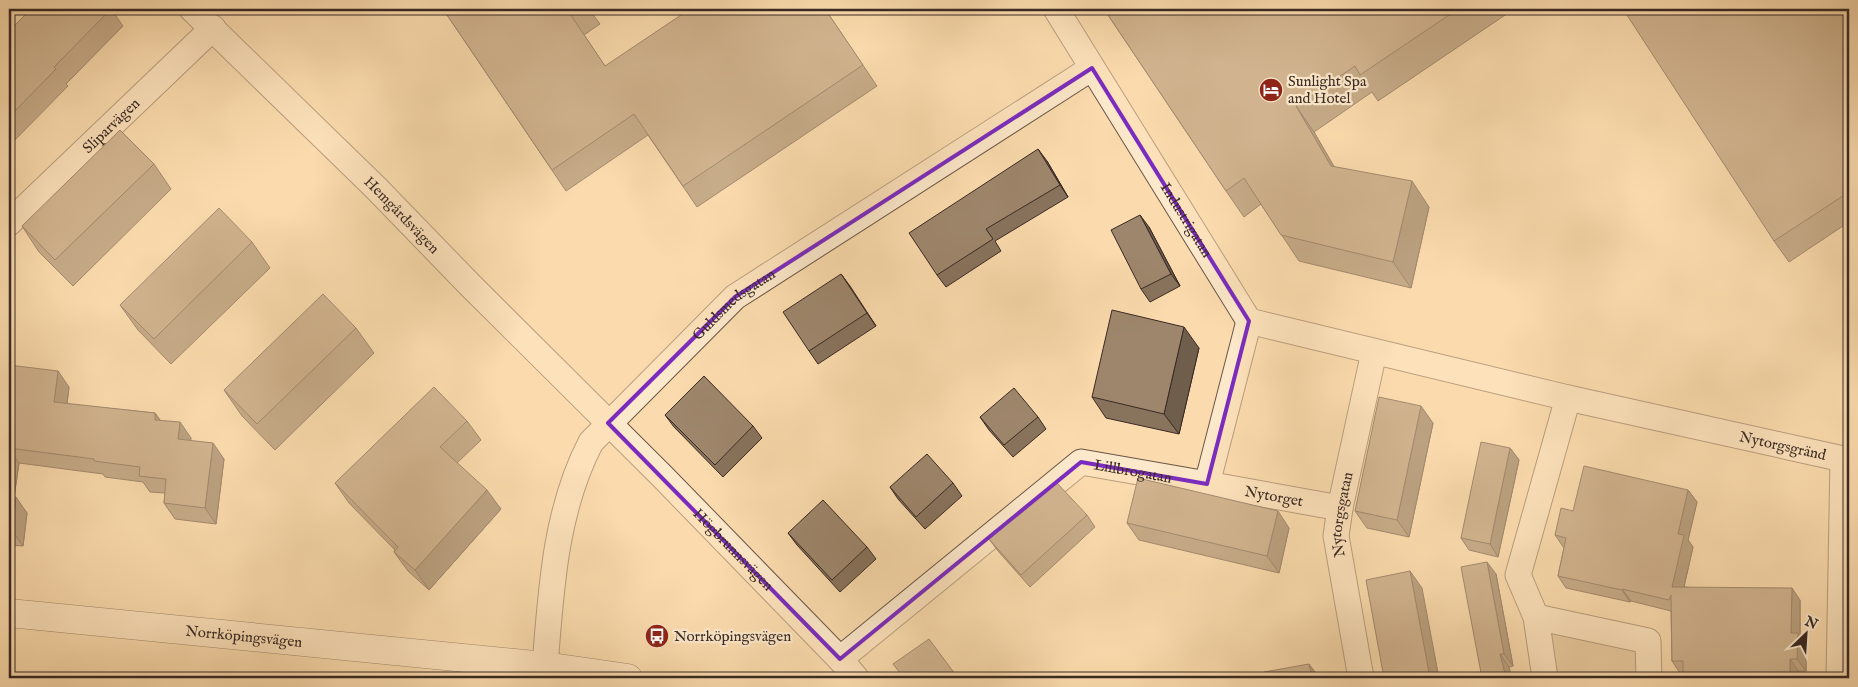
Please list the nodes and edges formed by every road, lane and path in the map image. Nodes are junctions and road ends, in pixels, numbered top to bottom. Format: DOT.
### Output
graph roads {
  1 [pos="192,9"];
  2 [pos="1056,9"];
  3 [pos="214,28"];
  4 [pos="1092,68"];
  5 [pos="9,223"];
  6 [pos="1249,321"];
  7 [pos="1374,352"];
  8 [pos="1568,398"];
  9 [pos="608,423"];
  10 [pos="1207,484"];
  11 [pos="1340,508"];
  12 [pos="9,613"];
  13 [pos="1536,617"];
  14 [pos="840,659"];
  15 [pos="545,666"];
  16 [pos="628,678"];
  17 [pos="856,678"];
  18 [pos="1361,678"];
  19 [pos="1545,678"];
  20 [pos="1649,678"];
  21 [pos="1839,678"];
  1 -- 3 [label="street, Hemgårdsvägen"];
  2 -- 4 [label="street, Industrigatan"];
  3 -- 5 [label="street, Sliparvägen"];
  3 -- 9 [label="street, Hemgårdsvägen"];
  4 -- 6 [label="street, Industrigatan"];
  4 -- 9 [label="street, Guldsmedsgatan"];
  6 -- 7 [label="street"];
  6 -- 10 [label="street"];
  7 -- 8 [label="street, Nytorgsgränd"];
  7 -- 11 [label="street, Nytorgsgatan"];
  8 -- 13 [label="street"];
  8 -- 21 [label="street, Nytorgsgränd"];
  9 -- 14 [label="street, Högbrunnsvägen"];
  9 -- 15 [label="street, Guldsmedsgatan"];
  10 -- 11 [label="street, Nytorget"];
  10 -- 14 [label="street, Lillbrogatan"];
  11 -- 18 [label="street, Nytorgsgatan"];
  12 -- 15 [label="street, Norrköpingsvägen"];
  13 -- 19 [label="street"];
  13 -- 20 [label="street"];
  14 -- 17 [label="street, Högbrunnsvägen"];
  15 -- 16 [label="street, Norrköpingsvägen"];
}
